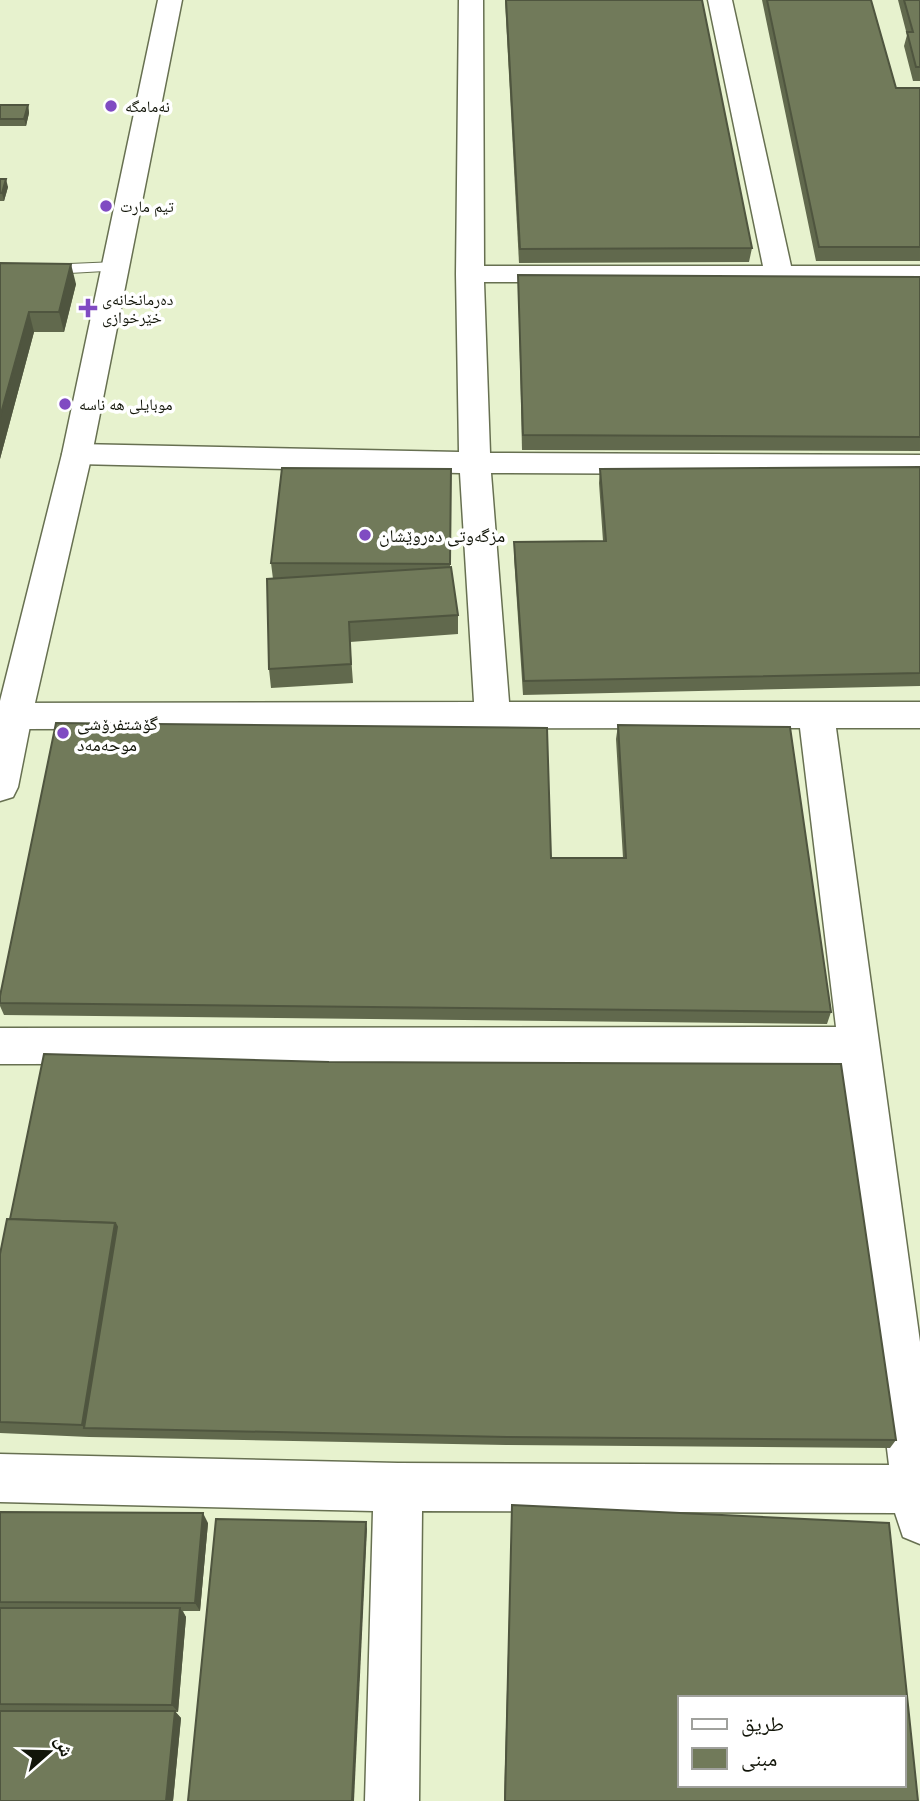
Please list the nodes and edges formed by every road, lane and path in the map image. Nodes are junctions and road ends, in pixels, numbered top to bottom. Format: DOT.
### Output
graph roads {
  1 [pos="170,0"];
  2 [pos="471,0"];
  3 [pos="720,0"];
  4 [pos="116,267"];
  5 [pos="0,272"];
  6 [pos="920,274"];
  7 [pos="470,275"];
  8 [pos="779,275"];
  9 [pos="77,454"];
  10 [pos="475,464"];
  11 [pos="920,465"];
  12 [pos="492,714"];
  13 [pos="816,715"];
  14 [pos="920,715"];
  15 [pos="7,716"];
  16 [pos="0,787"];
  17 [pos="860,1045"];
  18 [pos="0,1046"];
  19 [pos="0,1478"];
  20 [pos="398,1487"];
  21 [pos="918,1504"];
  22 [pos="391,1801"];
  1 -- 4 [label="street"];
  2 -- 7 [label="street"];
  3 -- 8 [label="street"];
  4 -- 5 [label="lane"];
  4 -- 9 [label="street"];
  6 -- 8 [label="street"];
  7 -- 8 [label="street"];
  7 -- 10 [label="street"];
  9 -- 10 [label="street"];
  9 -- 15 [label="street"];
  10 -- 11 [label="street"];
  10 -- 12 [label="street"];
  12 -- 13 [label="street"];
  12 -- 15 [label="street"];
  13 -- 14 [label="street"];
  13 -- 17 [label="street"];
  15 -- 16 [label="street"];
  17 -- 18 [label="street"];
  17 -- 21 [label="street"];
  19 -- 20 [label="street"];
  20 -- 21 [label="street"];
  20 -- 22 [label="street"];
}
